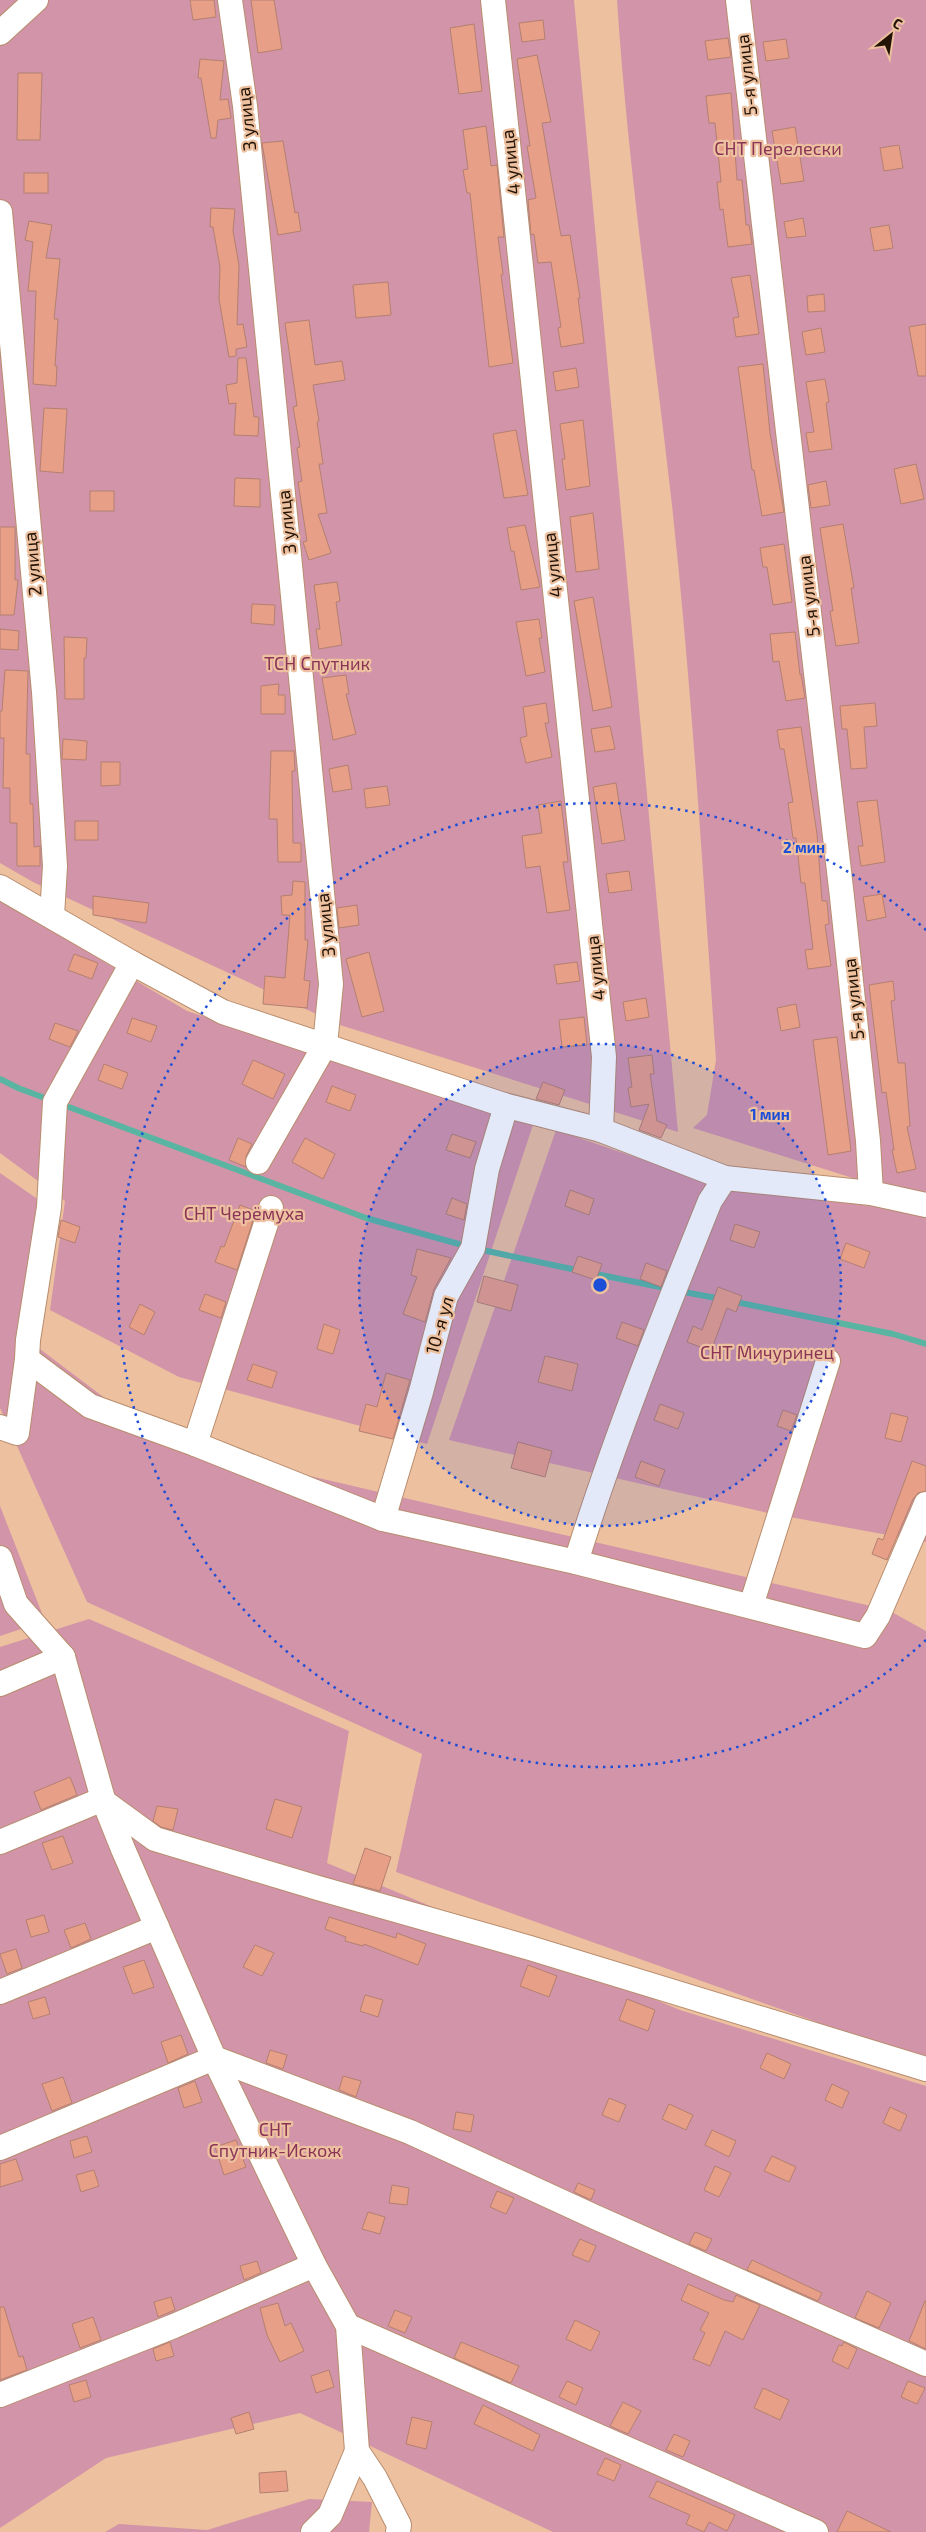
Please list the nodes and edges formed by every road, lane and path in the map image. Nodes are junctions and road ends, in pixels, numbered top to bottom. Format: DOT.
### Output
graph roads {
  1 [pos="36,0"];
  2 [pos="230,0"];
  3 [pos="493,0"];
  4 [pos="738,0"];
  5 [pos="0,33"];
  6 [pos="0,212"];
  7 [pos="0,887"];
  8 [pos="52,916"];
  9 [pos="132,963"];
  10 [pos="324,1045"];
  11 [pos="504,1105"];
  12 [pos="601,1130"];
  13 [pos="258,1162"];
  14 [pos="726,1178"];
  15 [pos="871,1193"];
  16 [pos="926,1205"];
  17 [pos="271,1208"];
  18 [pos="28,1359"];
  19 [pos="828,1361"];
  20 [pos="0,1427"];
  21 [pos="195,1444"];
  22 [pos="926,1504"];
  23 [pos="383,1519"];
  24 [pos="0,1558"];
  25 [pos="576,1562"];
  26 [pos="751,1606"];
  27 [pos="63,1657"];
  28 [pos="0,1684"];
  29 [pos="105,1802"];
  30 [pos="0,1842"];
  31 [pos="158,1927"];
  32 [pos="0,1992"];
  33 [pos="214,2058"];
  34 [pos="926,2069"];
  35 [pos="0,2148"];
  36 [pos="314,2265"];
  37 [pos="348,2326"];
  38 [pos="926,2364"];
  39 [pos="0,2395"];
  40 [pos="358,2451"];
  41 [pos="401,2530"];
  42 [pos="313,2532"];
  43 [pos="816,2532"];
  1 -- 5 [label="street"];
  2 -- 10 [label="street, 3 улица"];
  3 -- 12 [label="street, 4 улица"];
  4 -- 15 [label="street, 5-я улица"];
  6 -- 8 [label="street, 2 улица"];
  7 -- 8 [label="street"];
  8 -- 9 [label="street"];
  9 -- 10 [label="street"];
  9 -- 18 [label="street"];
  10 -- 11 [label="street"];
  10 -- 13 [label="street"];
  11 -- 12 [label="street"];
  11 -- 23 [label="street, 10-я ул"];
  12 -- 14 [label="street"];
  14 -- 15 [label="street"];
  14 -- 25 [label="street"];
  15 -- 16 [label="street"];
  17 -- 21 [label="street"];
  18 -- 20 [label="street"];
  18 -- 21 [label="street"];
  19 -- 26 [label="street"];
  21 -- 23 [label="street"];
  22 -- 26 [label="street"];
  23 -- 25 [label="street"];
  24 -- 27 [label="street"];
  25 -- 26 [label="street"];
  27 -- 28 [label="street"];
  27 -- 29 [label="street"];
  29 -- 30 [label="street"];
  29 -- 31 [label="street"];
  29 -- 34 [label="street"];
  31 -- 32 [label="street"];
  31 -- 33 [label="street"];
  33 -- 35 [label="street"];
  33 -- 36 [label="street"];
  33 -- 38 [label="street"];
  36 -- 37 [label="street"];
  36 -- 39 [label="street"];
  37 -- 40 [label="street"];
  37 -- 43 [label="street"];
  40 -- 41 [label="street"];
  40 -- 42 [label="street"];
}
